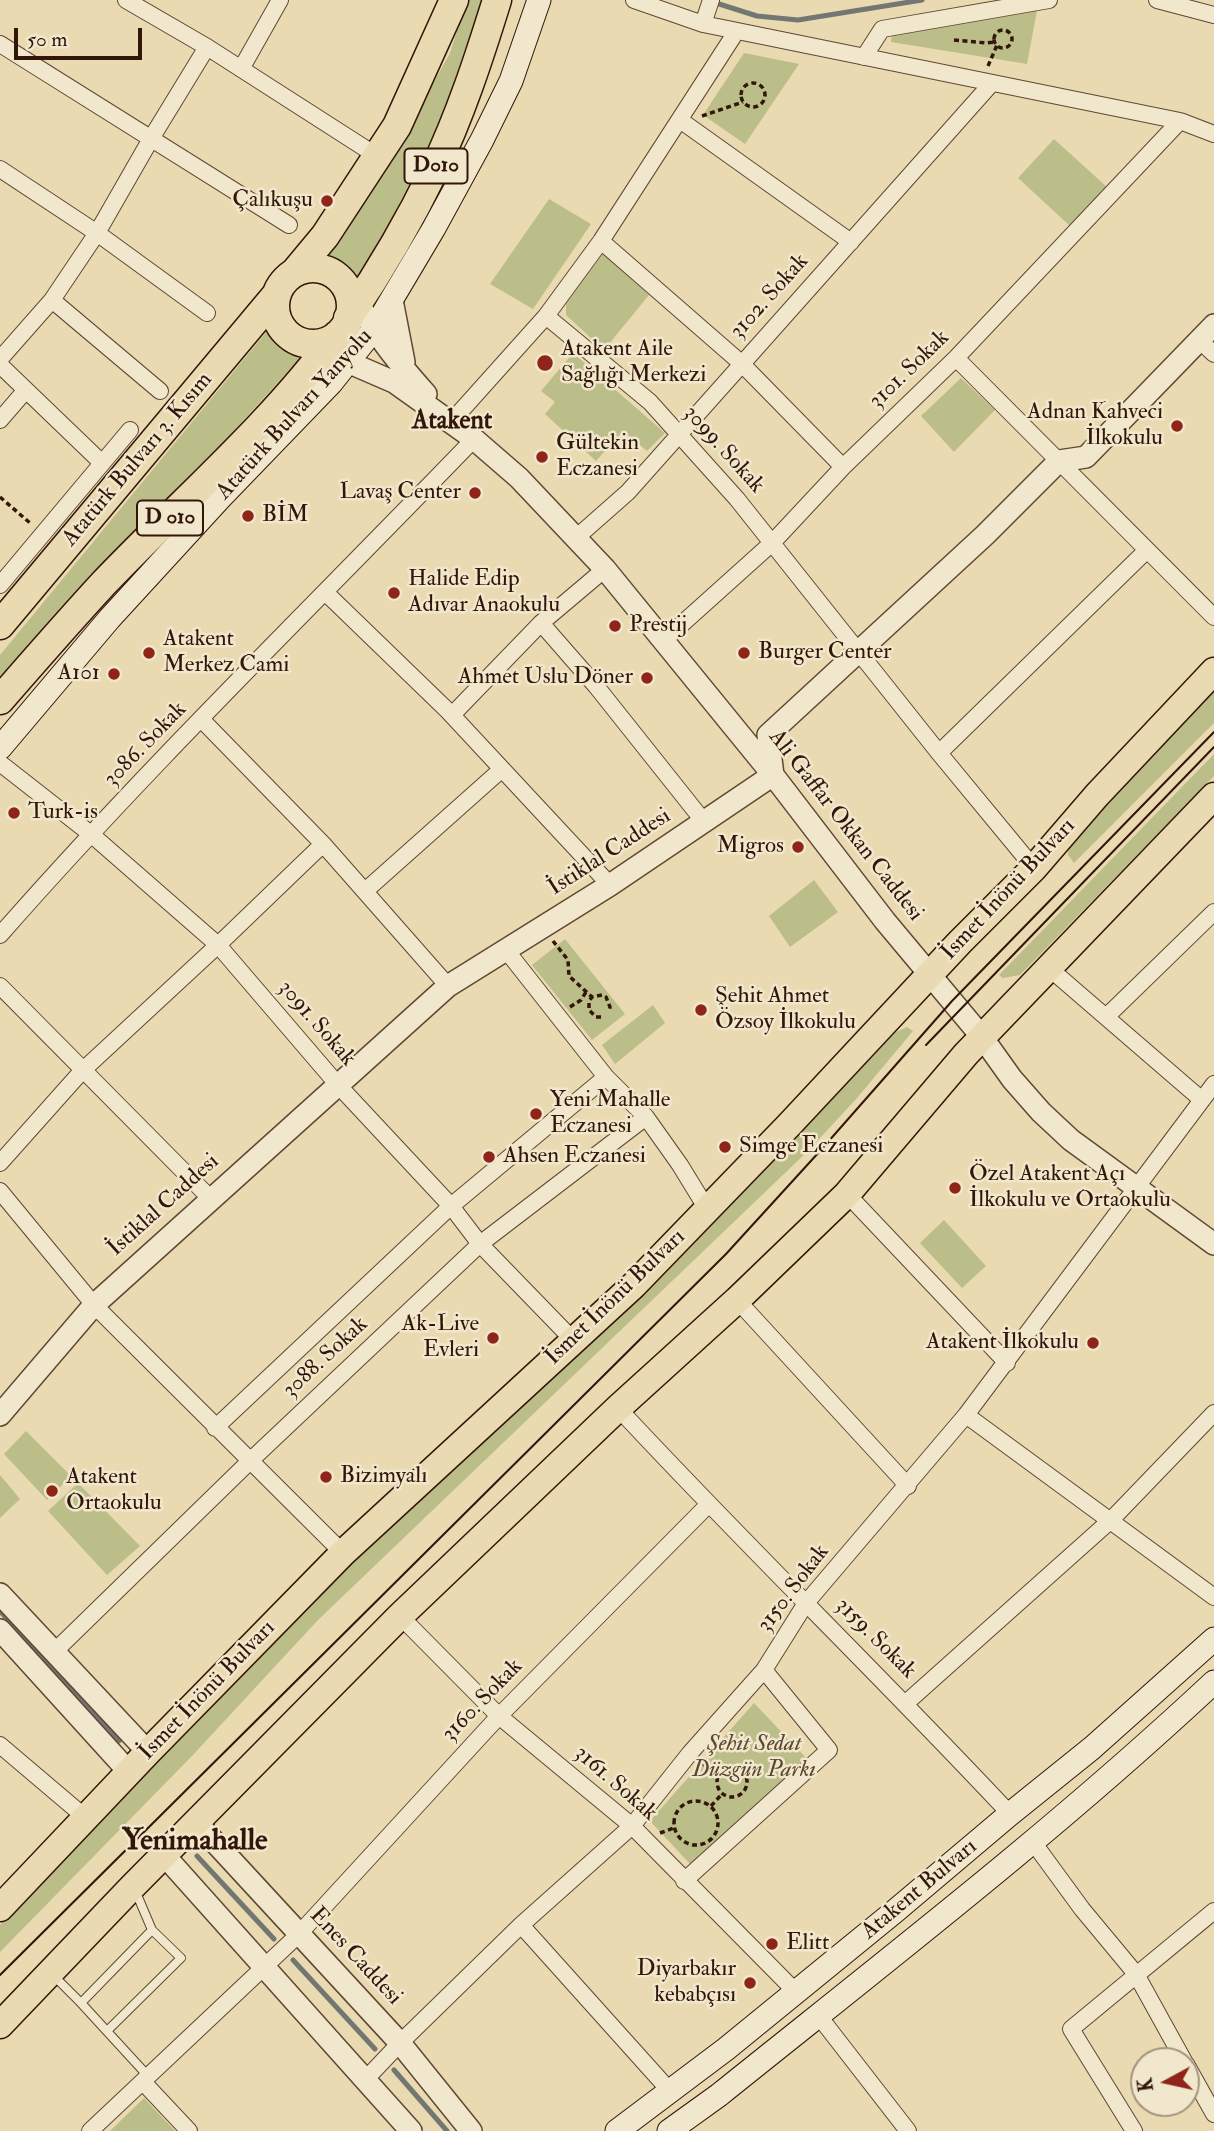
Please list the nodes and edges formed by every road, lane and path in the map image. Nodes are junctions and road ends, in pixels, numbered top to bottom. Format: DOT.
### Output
graph roads {
  1 [pos="126,0"];
  2 [pos="280,0"];
  3 [pos="454,0"];
  4 [pos="497,0"];
  5 [pos="539,0"];
  6 [pos="634,0"];
  7 [pos="711,0"];
  8 [pos="1049,0"];
  9 [pos="1157,0"];
  10 [pos="144,4"];
  11 [pos="1214,15"];
  12 [pos="703,24"];
  13 [pos="736,32"];
  14 [pos="954,40"];
  15 [pos="996,43"];
  16 [pos="0,44"];
  17 [pos="207,47"];
  18 [pos="864,57"];
  19 [pos="241,69"];
  20 [pos="988,82"];
  21 [pos="743,102"];
  22 [pos="1180,121"];
  23 [pos="687,124"];
  24 [pos="1214,134"];
  25 [pos="152,137"];
  26 [pos="377,156"];
  27 [pos="0,169"];
  28 [pos="289,225"];
  29 [pos="97,233"];
  30 [pos="601,241"];
  31 [pos="851,242"];
  32 [pos="295,272"];
  33 [pos="277,294"];
  34 [pos="52,300"];
  35 [pos="393,300"];
  36 [pos="207,313"];
  37 [pos="546,316"];
  38 [pos="374,329"];
  39 [pos="336,335"];
  40 [pos="1209,340"];
  41 [pos="956,358"];
  42 [pos="0,359"];
  43 [pos="741,363"];
  44 [pos="0,365"];
  45 [pos="401,378"];
  46 [pos="331,383"];
  47 [pos="25,391"];
  48 [pos="160,391"];
  49 [pos="0,420"];
  50 [pos="451,422"];
  51 [pos="130,430"];
  52 [pos="679,436"];
  53 [pos="474,439"];
  54 [pos="1059,461"];
  55 [pos="102,463"];
  56 [pos="843,467"];
  57 [pos="0,497"];
  58 [pos="43,534"];
  59 [pos="577,537"];
  60 [pos="772,543"];
  61 [pos="1146,551"];
  62 [pos="605,569"];
  63 [pos="0,584"];
  64 [pos="326,593"];
  65 [pos="1214,617"];
  66 [pos="541,624"];
  67 [pos="0,625"];
  68 [pos="663,641"];
  69 [pos="861,652"];
  70 [pos="1214,671"];
  71 [pos="0,700"];
  72 [pos="452,715"];
  73 [pos="201,719"];
  74 [pos="0,748"];
  75 [pos="939,753"];
  76 [pos="0,763"];
  77 [pos="502,769"];
  78 [pos="773,775"];
  79 [pos="1214,796"];
  80 [pos="705,823"];
  81 [pos="92,835"];
  82 [pos="323,844"];
  83 [pos="1034,868"];
  84 [pos="610,885"];
  85 [pos="365,891"];
  86 [pos="1214,912"];
  87 [pos="544,926"];
  88 [pos="0,935"];
  89 [pos="218,945"];
  90 [pos="506,950"];
  91 [pos="1049,968"];
  92 [pos="929,975"];
  93 [pos="0,986"];
  94 [pos="448,986"];
  95 [pos="586,992"];
  96 [pos="592,997"];
  97 [pos="609,1012"];
  98 [pos="557,1015"];
  99 [pos="601,1017"];
  100 [pos="1106,1017"];
  101 [pos="982,1037"];
  102 [pos="82,1071"];
  103 [pos="606,1077"];
  104 [pos="338,1084"];
  105 [pos="1214,1084"];
  106 [pos="1202,1100"];
  107 [pos="646,1117"];
  108 [pos="0,1163"];
  109 [pos="1137,1188"];
  110 [pos="0,1191"];
  111 [pos="847,1194"];
  112 [pos="211,1199"];
  113 [pos="451,1206"];
  114 [pos="707,1209"];
  115 [pos="480,1244"];
  116 [pos="1214,1244"];
  117 [pos="737,1300"];
  118 [pos="94,1305"];
  119 [pos="574,1341"];
  120 [pos="1006,1363"];
  121 [pos="618,1408"];
  122 [pos="1214,1413"];
  123 [pos="0,1415"];
  124 [pos="967,1415"];
  125 [pos="215,1428"];
  126 [pos="250,1461"];
  127 [pos="908,1486"];
  128 [pos="708,1505"];
  129 [pos="1111,1520"];
  130 [pos="343,1553"];
  131 [pos="0,1594"];
  132 [pos="1214,1597"];
  133 [pos="806,1603"];
  134 [pos="400,1616"];
  135 [pos="0,1629"];
  136 [pos="1214,1639"];
  137 [pos="54,1652"];
  138 [pos="764,1670"];
  139 [pos="1214,1682"];
  140 [pos="906,1703"];
  141 [pos="499,1716"];
  142 [pos="0,1745"];
  143 [pos="148,1752"];
  144 [pos="748,1767"];
  145 [pos="129,1772"];
  146 [pos="744,1772"];
  147 [pos="722,1794"];
  148 [pos="710,1806"];
  149 [pos="1010,1814"];
  150 [pos="86,1818"];
  151 [pos="197,1824"];
  152 [pos="632,1826"];
  153 [pos="1033,1842"];
  154 [pos="164,1854"];
  155 [pos="684,1881"];
  156 [pos="133,1886"];
  157 [pos="0,1908"];
  158 [pos="1214,1911"];
  159 [pos="521,1925"];
  160 [pos="152,1930"];
  161 [pos="298,1935"];
  162 [pos="265,1967"];
  163 [pos="50,1971"];
  164 [pos="1136,1975"];
  165 [pos="796,1992"];
  166 [pos="81,2003"];
  167 [pos="818,2015"];
  168 [pos="0,2025"];
  169 [pos="107,2031"];
  170 [pos="400,2043"];
  171 [pos="1176,2047"];
  172 [pos="145,2079"];
  173 [pos="365,2080"];
  174 [pos="1200,2089"];
  175 [pos="670,2091"];
  176 [pos="1213,2111"];
  177 [pos="90,2131"];
  178 [pos="189,2131"];
  179 [pos="411,2131"];
  180 [pos="471,2131"];
  181 [pos="617,2131"];
  182 [pos="669,2131"];
  183 [pos="908,2131"];
  184 [pos="1134,2131"];
  1 -- 10 [label="street"];
  2 -- 19 [label="street"];
  3 -- 26 [label="highway, D010"];
  4 -- 39 [label="highway, D010"];
  5 -- 35 [label="main road, Atatürk Bulvarı Yanyolu"];
  6 -- 12 [label="street"];
  7 -- 12 [label="street"];
  8 -- 18 [label="street"];
  9 -- 11 [label="street"];
  10 -- 17 [label="street"];
  12 -- 13 [label="street"];
  13 -- 18 [label="street"];
  13 -- 23 [label="street"];
  14 -- 15 [label="path"];
  15 -- 15 [label="path"];
  15 -- 20 [label="path"];
  16 -- 25 [label="street"];
  17 -- 19 [label="street"];
  17 -- 25 [label="street"];
  18 -- 20 [label="street"];
  19 -- 26 [label="street"];
  20 -- 22 [label="street"];
  20 -- 31 [label="street, 3102. Sokak"];
  21 -- 21 [label="path"];
  21 -- 23 [label="path"];
  22 -- 24 [label="street"];
  22 -- 41 [label="street, 3101. Sokak"];
  23 -- 30 [label="street"];
  23 -- 31 [label="street"];
  25 -- 28 [label="street"];
  25 -- 29 [label="street"];
  26 -- 32 [label="highway, D010"];
  27 -- 29 [label="street"];
  29 -- 34 [label="street"];
  29 -- 36 [label="street"];
  30 -- 37 [label="street"];
  30 -- 43 [label="street"];
  31 -- 43 [label="street, 3102. Sokak"];
  32 -- 33 [label="highway, D010"];
  32 -- 39 [label="highway"];
  33 -- 39 [label="highway"];
  33 -- 67 [label="highway, Atatürk Bulvarı 3. Kısım / D 010"];
  34 -- 42 [label="street"];
  34 -- 48 [label="street"];
  35 -- 38 [label="main road, Atatürk Bulvarı Yanyolu"];
  35 -- 45 [label="street"];
  37 -- 50 [label="street"];
  37 -- 52 [label="street, 3099. Sokak"];
  38 -- 39 [label="main road, Atatürk Bulvarı Yanyolu"];
  38 -- 39 [label="street"];
  38 -- 45 [label="street"];
  39 -- 45 [label="street"];
  39 -- 46 [label="main road, Atatürk Bulvarı Yanyolu"];
  39 -- 71 [label="highway, D 010"];
  40 -- 54 [label="street"];
  41 -- 54 [label="street"];
  41 -- 56 [label="street, 3101. Sokak"];
  43 -- 52 [label="street, 3102. Sokak"];
  43 -- 56 [label="street"];
  44 -- 47 [label="street"];
  45 -- 46 [label="street"];
  45 -- 50 [label="street, Ali Gaffar Okkan Caddesi"];
  46 -- 74 [label="main road, Atatürk Bulvarı Yanyolu"];
  47 -- 49 [label="street"];
  47 -- 55 [label="street"];
  50 -- 53 [label="street, Ali Gaffar Okkan Caddesi"];
  51 -- 55 [label="street"];
  52 -- 59 [label="street, 3102. Sokak"];
  52 -- 60 [label="street, 3099. Sokak"];
  53 -- 59 [label="street, Ali Gaffar Okkan Caddesi"];
  53 -- 64 [label="street, 3086. Sokak"];
  54 -- 61 [label="street"];
  54 -- 69 [label="street"];
  55 -- 58 [label="street"];
  56 -- 60 [label="street, 3101. Sokak"];
  57 -- 58 [label="path"];
  58 -- 63 [label="street"];
  59 -- 62 [label="street, Ali Gaffar Okkan Caddesi"];
  60 -- 68 [label="street, 3101. Sokak"];
  60 -- 69 [label="street, 3099. Sokak"];
  61 -- 65 [label="street"];
  61 -- 75 [label="street"];
  62 -- 66 [label="street"];
  62 -- 68 [label="street, Ali Gaffar Okkan Caddesi"];
  64 -- 72 [label="street"];
  64 -- 73 [label="street, 3086. Sokak"];
  66 -- 72 [label="street"];
  66 -- 80 [label="street"];
  68 -- 78 [label="street, Ali Gaffar Okkan Caddesi"];
  69 -- 75 [label="street, 3099. Sokak"];
  69 -- 78 [label="street"];
  70 -- 83 [label="main road, İsmet İnönü Bulvarı"];
  72 -- 77 [label="street"];
  73 -- 81 [label="street, 3086. Sokak"];
  73 -- 82 [label="street"];
  75 -- 83 [label="street, 3099. Sokak"];
  76 -- 81 [label="street, 3091. Sokak"];
  77 -- 84 [label="street"];
  77 -- 85 [label="street"];
  78 -- 80 [label="street, İstiklal Caddesi"];
  78 -- 92 [label="street, Ali Gaffar Okkan Caddesi"];
  79 -- 91 [label="main road"];
  80 -- 84 [label="street, İstiklal Caddesi"];
  81 -- 88 [label="street, 3086. Sokak"];
  81 -- 89 [label="street, 3091. Sokak"];
  82 -- 85 [label="street"];
  82 -- 89 [label="street"];
  83 -- 92 [label="main road, İsmet İnönü Bulvarı"];
  84 -- 87 [label="street, İstiklal Caddesi"];
  85 -- 94 [label="street"];
  86 -- 100 [label="street"];
  87 -- 90 [label="street, İstiklal Caddesi"];
  87 -- 95 [label="path"];
  89 -- 102 [label="street"];
  89 -- 104 [label="street, 3091. Sokak"];
  90 -- 94 [label="street, İstiklal Caddesi"];
  90 -- 98 [label="street"];
  91 -- 100 [label="street"];
  91 -- 101 [label="main road"];
  92 -- 101 [label="street, Ali Gaffar Okkan Caddesi"];
  92 -- 114 [label="main road, İsmet İnönü Bulvarı"];
  93 -- 102 [label="street"];
  94 -- 104 [label="street, İstiklal Caddesi"];
  95 -- 96 [label="path"];
  95 -- 98 [label="path"];
  96 -- 97 [label="path"];
  96 -- 99 [label="path"];
  98 -- 103 [label="street"];
  100 -- 106 [label="street"];
  101 -- 109 [label="street, Ali Gaffar Okkan Caddesi"];
  101 -- 111 [label="main road"];
  102 -- 108 [label="street"];
  102 -- 112 [label="street"];
  103 -- 107 [label="street"];
  103 -- 113 [label="street, 3088. Sokak"];
  104 -- 112 [label="street, İstiklal Caddesi"];
  104 -- 113 [label="street, 3091. Sokak"];
  105 -- 106 [label="street, 3150. Sokak"];
  106 -- 109 [label="street, 3150. Sokak"];
  107 -- 114 [label="street"];
  107 -- 115 [label="street, 3088. Sokak"];
  109 -- 116 [label="street, Ali Gaffar Okkan Caddesi"];
  109 -- 120 [label="street, 3150. Sokak"];
  110 -- 118 [label="street"];
  111 -- 117 [label="main road"];
  111 -- 120 [label="street"];
  112 -- 118 [label="street, İstiklal Caddesi"];
  113 -- 115 [label="street, 3091. Sokak"];
  113 -- 125 [label="street, 3088. Sokak"];
  114 -- 119 [label="main road, İsmet İnönü Bulvarı"];
  115 -- 119 [label="street, 3091. Sokak"];
  115 -- 126 [label="street, 3088. Sokak"];
  117 -- 121 [label="main road"];
  117 -- 127 [label="street"];
  118 -- 123 [label="street, İstiklal Caddesi"];
  118 -- 125 [label="street"];
  119 -- 130 [label="main road, İsmet İnönü Bulvarı"];
  120 -- 124 [label="street, 3150. Sokak"];
  121 -- 128 [label="street, 3159. Sokak"];
  121 -- 134 [label="main road"];
  122 -- 129 [label="street"];
  124 -- 127 [label="street, 3150. Sokak"];
  124 -- 129 [label="street"];
  125 -- 126 [label="street"];
  126 -- 130 [label="street"];
  126 -- 137 [label="street, 3088. Sokak"];
  127 -- 133 [label="street, 3150. Sokak"];
  128 -- 133 [label="street, 3159. Sokak"];
  128 -- 141 [label="street, 3160. Sokak"];
  129 -- 132 [label="street"];
  129 -- 140 [label="street"];
  130 -- 143 [label="main road, İsmet İnönü Bulvarı"];
  131 -- 137 [label="street"];
  133 -- 138 [label="street, 3150. Sokak"];
  133 -- 140 [label="street, 3159. Sokak"];
  134 -- 141 [label="street, 3161. Sokak"];
  134 -- 151 [label="main road"];
  135 -- 145 [label="street"];
  136 -- 149 [label="main road, Atakent Bulvarı"];
  137 -- 143 [label="street"];
  138 -- 152 [label="street, 3150. Sokak"];
  138 -- 155 [label="street"];
  139 -- 153 [label="main road, Atakent Bulvarı"];
  140 -- 149 [label="street, 3159. Sokak"];
  141 -- 152 [label="street, 3161. Sokak"];
  141 -- 161 [label="street, 3160. Sokak"];
  142 -- 150 [label="street"];
  143 -- 145 [label="main road, İsmet İnönü Bulvarı"];
  144 -- 146 [label="path"];
  145 -- 150 [label="main road, İsmet İnönü Bulvarı"];
  146 -- 147 [label="path"];
  146 -- 147 [label="path"];
  147 -- 148 [label="path"];
  148 -- 148 [label="path"];
  149 -- 165 [label="main road, Atakent Bulvarı"];
  150 -- 157 [label="main road, İsmet İnönü Bulvarı"];
  151 -- 154 [label="main road"];
  151 -- 161 [label="street, Enes Caddesi"];
  152 -- 155 [label="street, 3161. Sokak"];
  152 -- 159 [label="street, 3150. Sokak"];
  153 -- 164 [label="street"];
  153 -- 167 [label="main road, Atakent Bulvarı"];
  154 -- 156 [label="main road"];
  154 -- 162 [label="street"];
  155 -- 165 [label="street, 3161. Sokak"];
  156 -- 160 [label="lane"];
  156 -- 163 [label="main road"];
  158 -- 164 [label="street"];
  159 -- 170 [label="street, 3150. Sokak"];
  159 -- 175 [label="street"];
  160 -- 166 [label="lane"];
  160 -- 169 [label="lane"];
  161 -- 162 [label="street, 3160. Sokak"];
  161 -- 170 [label="street, Enes Caddesi"];
  162 -- 172 [label="street, 3160. Sokak"];
  162 -- 173 [label="street"];
  163 -- 166 [label="lane"];
  163 -- 168 [label="main road"];
  164 -- 171 [label="street"];
  164 -- 184 [label="street"];
  165 -- 175 [label="main road, Atakent Bulvarı"];
  166 -- 169 [label="lane"];
  167 -- 182 [label="main road, Atakent Bulvarı"];
  167 -- 183 [label="street"];
  169 -- 172 [label="lane"];
  170 -- 173 [label="street, 3150. Sokak"];
  170 -- 180 [label="street, Enes Caddesi"];
  172 -- 177 [label="street, 3160. Sokak"];
  172 -- 178 [label="street"];
  173 -- 179 [label="street"];
  174 -- 176 [label="street"];
  175 -- 181 [label="main road, Atakent Bulvarı"];
}
